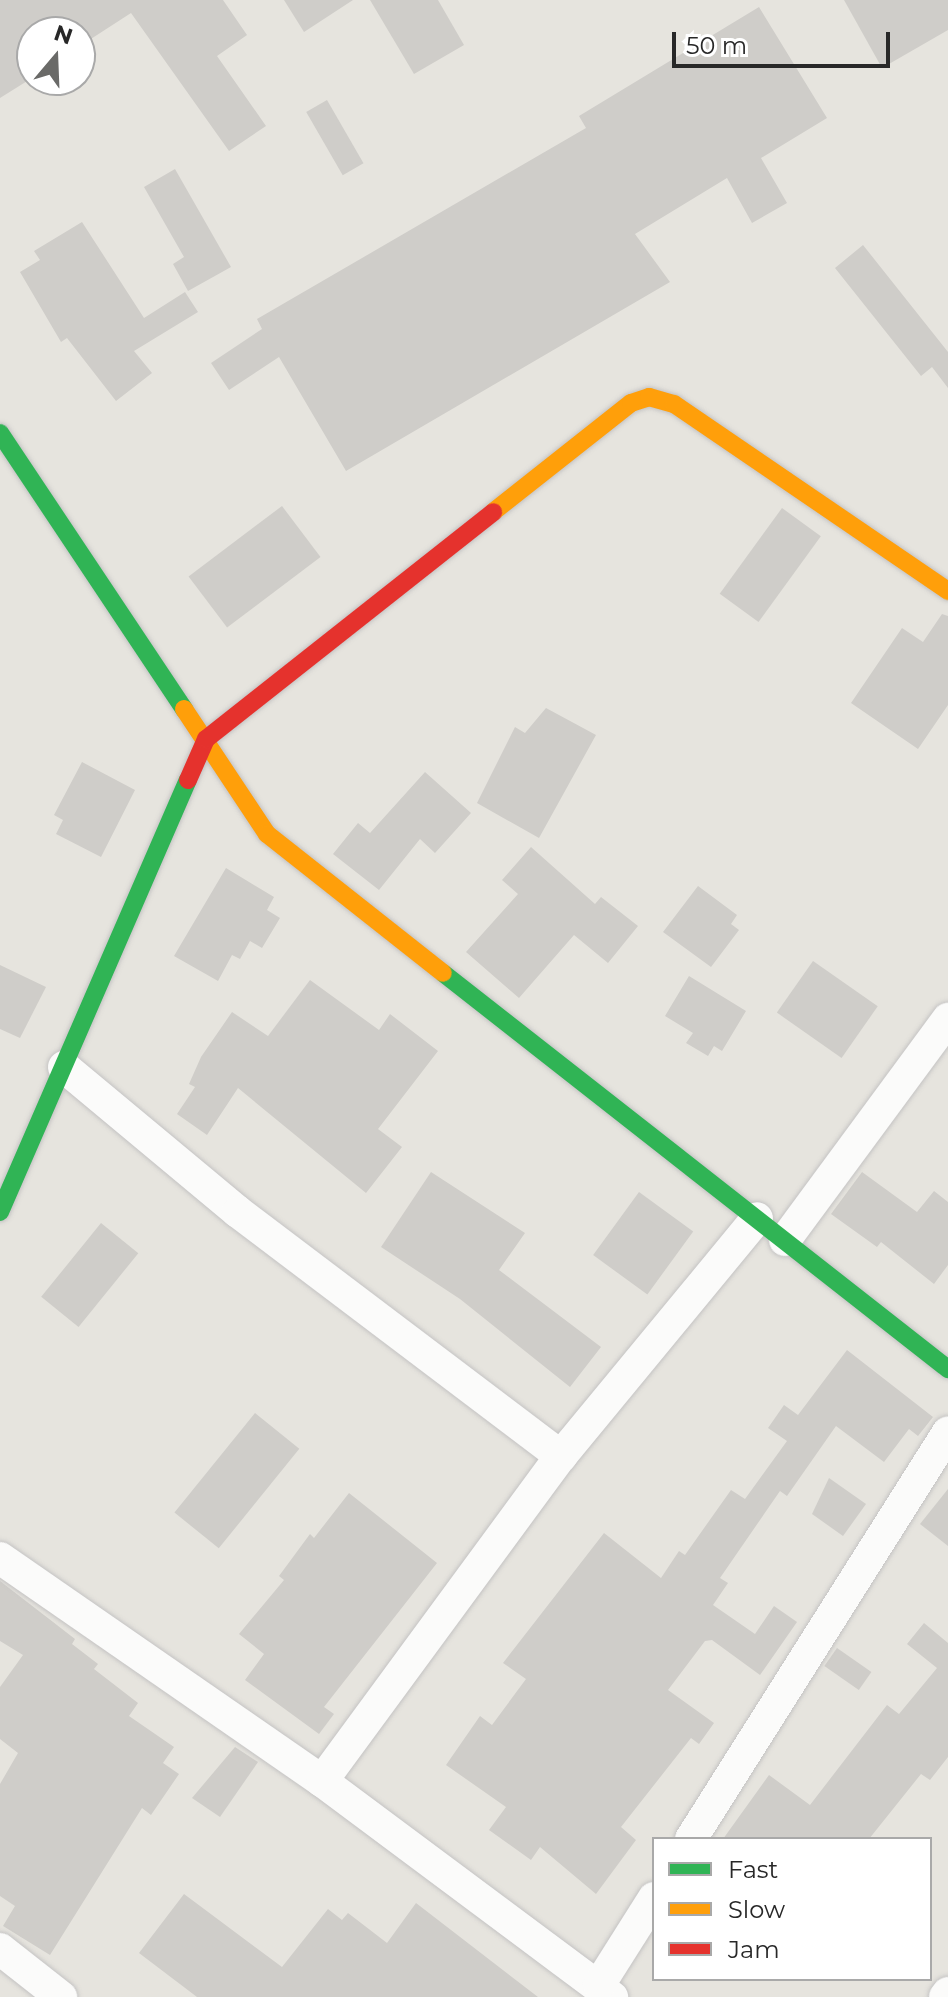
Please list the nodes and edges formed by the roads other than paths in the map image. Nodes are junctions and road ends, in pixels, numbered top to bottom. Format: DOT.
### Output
graph roads {
  1 [pos="0,433"];
  2 [pos="948,591"];
  3 [pos="206,739"];
  4 [pos="948,1019"];
  5 [pos="64,1067"];
  6 [pos="0,1212"];
  7 [pos="757,1218"];
  8 [pos="785,1240"];
  9 [pos="948,1369"];
  10 [pos="948,1432"];
  11 [pos="561,1456"];
  12 [pos="0,1558"];
  13 [pos="322,1781"];
  14 [pos="692,1837"];
  15 [pos="652,1902"];
  16 [pos="0,1949"];
  17 [pos="606,1991"];
  18 [pos="61,1997"];
  1 -- 3 [label="street"];
  2 -- 3 [label="street"];
  3 -- 5 [label="street"];
  3 -- 7 [label="street"];
  4 -- 8 [label="street"];
  5 -- 6 [label="street"];
  5 -- 11 [label="street"];
  7 -- 8 [label="street"];
  7 -- 11 [label="street"];
  8 -- 9 [label="street"];
  10 -- 14 [label="street"];
  11 -- 13 [label="street"];
  12 -- 13 [label="street"];
  13 -- 17 [label="street"];
  15 -- 17 [label="street"];
  16 -- 18 [label="street"];
}
